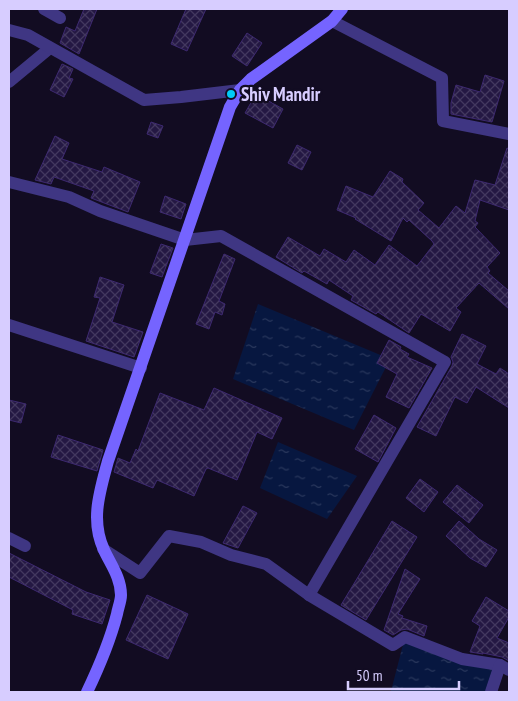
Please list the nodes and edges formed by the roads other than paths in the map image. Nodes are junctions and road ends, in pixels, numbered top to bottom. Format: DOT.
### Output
graph roads {
  1 [pos="44,9"];
  2 [pos="342,9"];
  3 [pos="60,18"];
  4 [pos="332,21"];
  5 [pos="9,30"];
  6 [pos="50,48"];
  7 [pos="9,82"];
  8 [pos="240,90"];
  9 [pos="509,134"];
  10 [pos="9,182"];
  11 [pos="185,240"];
  12 [pos="9,325"];
  13 [pos="141,368"];
  14 [pos="9,538"];
  15 [pos="25,546"];
  16 [pos="104,549"];
  17 [pos="309,595"];
  18 [pos="505,667"];
  19 [pos="87,692"];
  20 [pos="490,692"];
  1 -- 3 [label="street"];
  2 -- 4 [label="main road"];
  4 -- 8 [label="main road"];
  4 -- 9 [label="street"];
  5 -- 6 [label="street"];
  6 -- 7 [label="street"];
  6 -- 8 [label="street"];
  8 -- 11 [label="main road"];
  10 -- 11 [label="street"];
  11 -- 13 [label="main road"];
  11 -- 17 [label="street"];
  12 -- 13 [label="street"];
  13 -- 16 [label="main road"];
  14 -- 15 [label="street"];
  16 -- 17 [label="street"];
  16 -- 19 [label="main road"];
  17 -- 18 [label="street"];
  18 -- 20 [label="street"];
}
